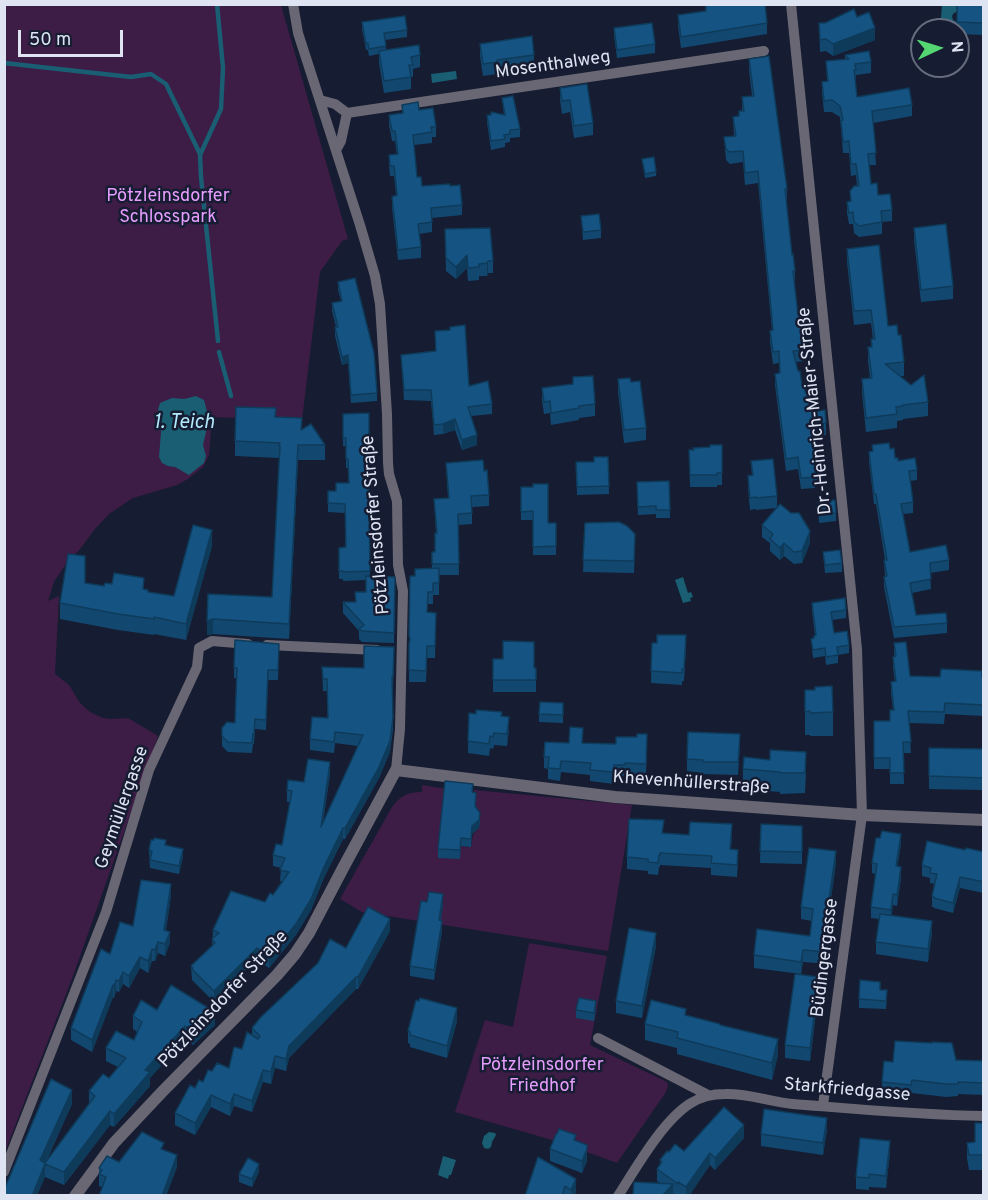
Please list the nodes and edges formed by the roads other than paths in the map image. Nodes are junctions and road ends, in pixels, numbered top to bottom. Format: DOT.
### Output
graph roads {
  1 [pos="293,4"];
  2 [pos="791,4"];
  3 [pos="764,51"];
  4 [pos="320,100"];
  5 [pos="347,112"];
  6 [pos="336,150"];
  7 [pos="395,650"];
  8 [pos="396,770"];
  9 [pos="861,815"];
  10 [pos="984,820"];
  11 [pos="598,1038"];
  12 [pos="708,1095"];
  13 [pos="824,1105"];
  14 [pos="984,1116"];
  15 [pos="4,1172"];
  16 [pos="75,1196"];
  17 [pos="618,1196"];
  1 -- 4 [label="street, Pötzleinsdorfer Straße"];
  2 -- 9 [label="street, Dr.-Heinrich-Maier-Straße"];
  3 -- 5 [label="street, Mosenthalweg"];
  4 -- 5 [label="street"];
  4 -- 6 [label="street, Pötzleinsdorfer Straße"];
  5 -- 6 [label="street"];
  6 -- 7 [label="street, Pötzleinsdorfer Straße"];
  7 -- 8 [label="street, Pötzleinsdorfer Straße"];
  7 -- 15 [label="street, Geymüllergasse"];
  8 -- 9 [label="street, Khevenhüllerstraße"];
  8 -- 16 [label="street, Pötzleinsdorfer Straße"];
  9 -- 10 [label="street, Khevenhüllerstraße"];
  9 -- 13 [label="street, Büdingergasse"];
  11 -- 12 [label="street, Starkfriedgasse"];
  12 -- 13 [label="street, Starkfriedgasse"];
  12 -- 17 [label="street, Starkfriedgasse"];
  13 -- 14 [label="street, Starkfriedgasse"];
}
